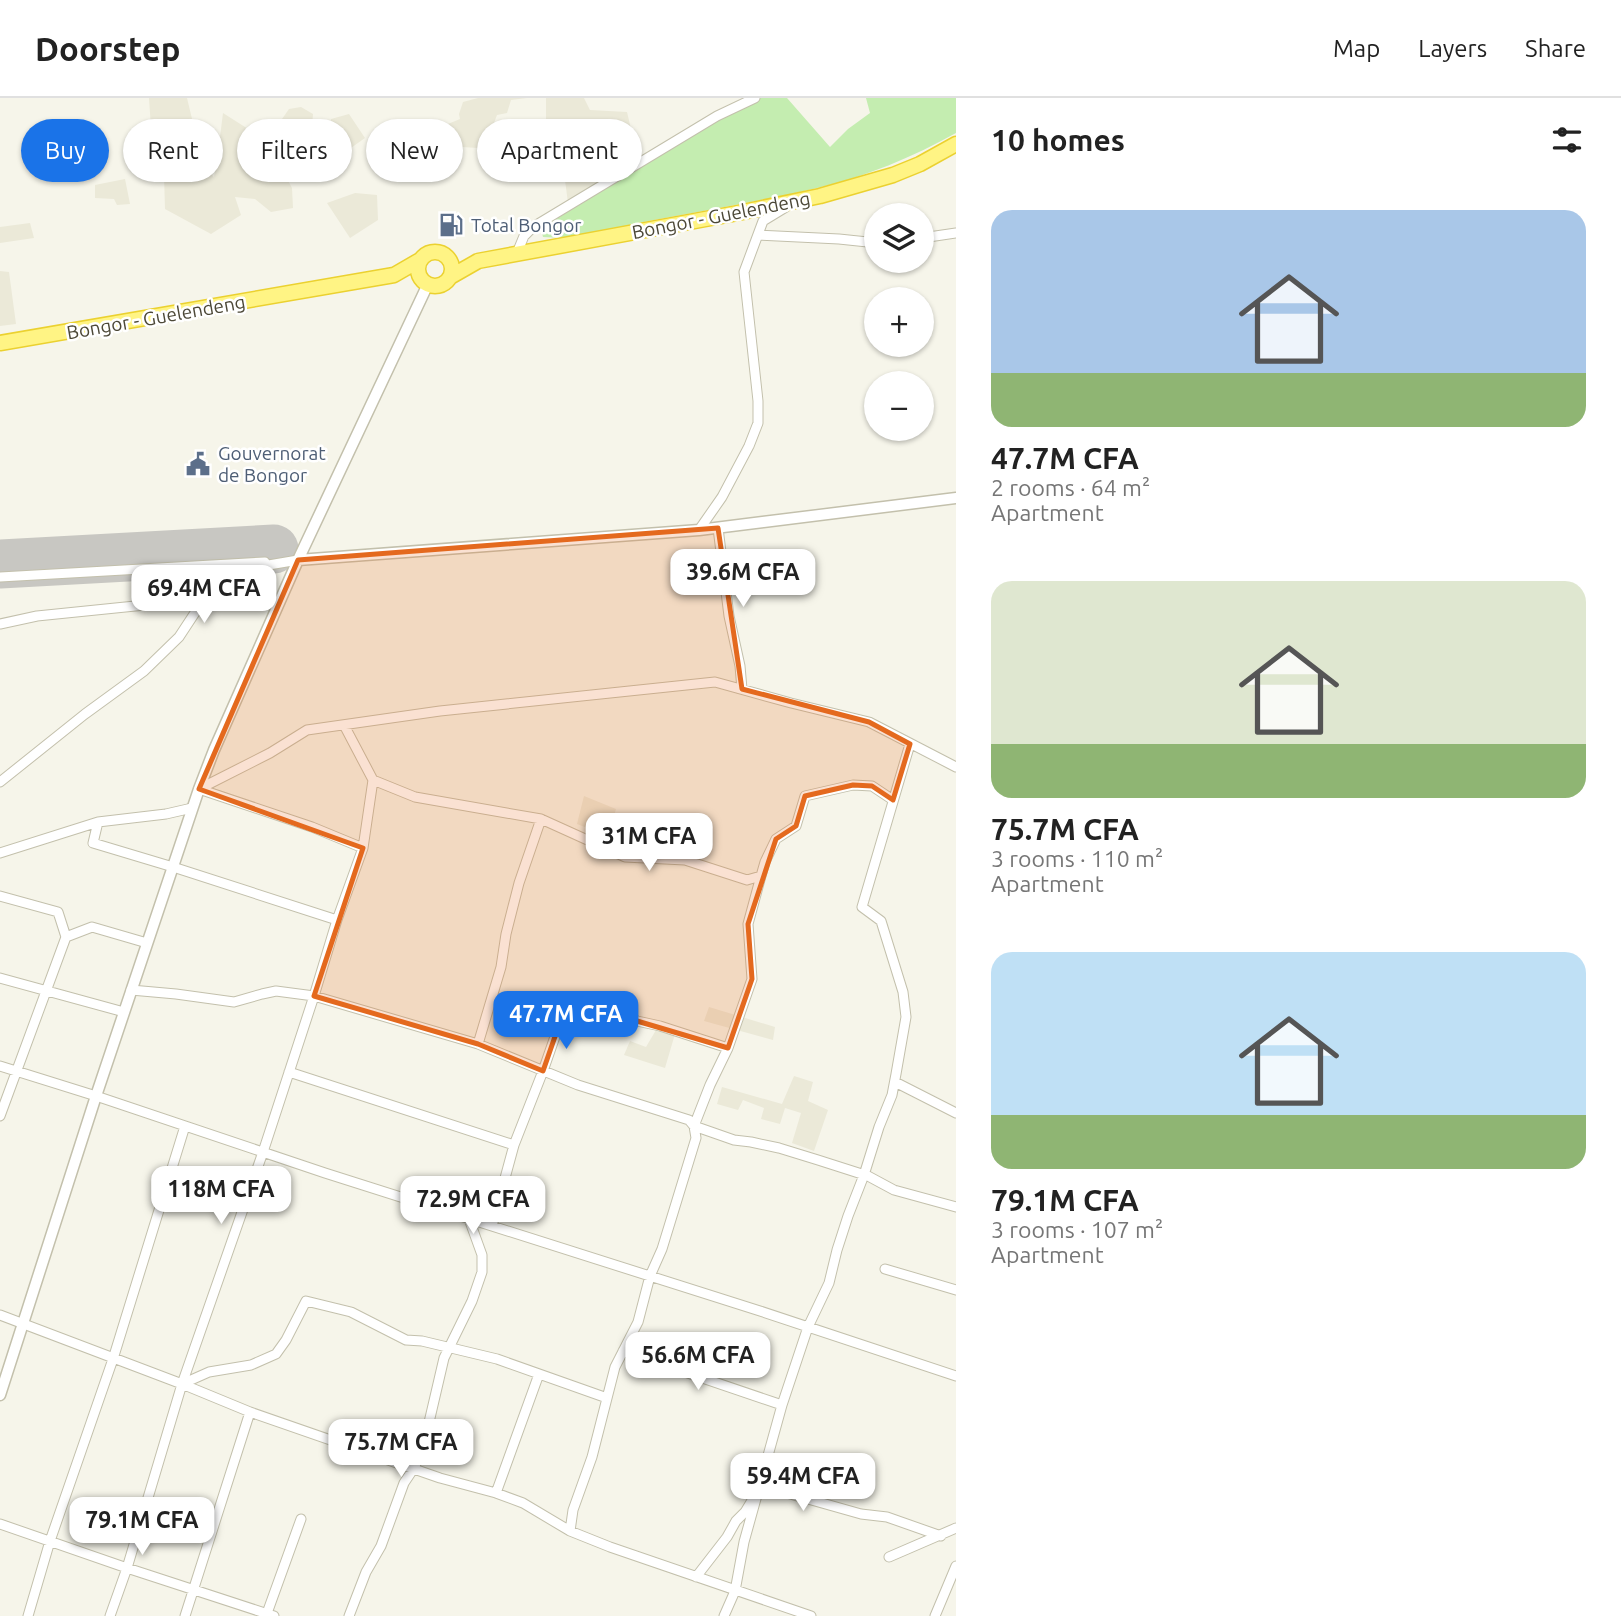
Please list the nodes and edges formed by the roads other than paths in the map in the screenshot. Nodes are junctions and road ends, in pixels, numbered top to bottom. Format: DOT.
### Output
graph roads {
  1 [pos="755,98"];
  2 [pos="956,144"];
  3 [pos="820,196"];
  4 [pos="956,233"];
  5 [pos="758,235"];
  6 [pos="934,236"];
  7 [pos="864,242"];
  8 [pos="517,253"];
  9 [pos="444,255"];
  10 [pos="420,260"];
  11 [pos="478,261"];
  12 [pos="394,275"];
  13 [pos="450,277"];
  14 [pos="424,282"];
  15 [pos="0,344"];
  16 [pos="956,498"];
  17 [pos="718,528"];
  18 [pos="699,530"];
  19 [pos="298,560"];
  20 [pos="0,578"];
  21 [pos="204,599"];
  22 [pos="0,624"];
  23 [pos="742,689"];
  24 [pos="344,725"];
  25 [pos="910,744"];
  26 [pos="956,767"];
  27 [pos="373,780"];
  28 [pos="0,782"];
  29 [pos="199,789"];
  30 [pos="893,800"];
  31 [pos="192,808"];
  32 [pos="541,819"];
  33 [pos="98,822"];
  34 [pos="363,848"];
  35 [pos="0,853"];
  36 [pos="173,867"];
  37 [pos="761,876"];
  38 [pos="0,896"];
  39 [pos="337,920"];
  40 [pos="65,937"];
  41 [pos="147,943"];
  42 [pos="0,978"];
  43 [pos="45,990"];
  44 [pos="131,990"];
  45 [pos="314,996"];
  46 [pos="124,1012"];
  47 [pos="478,1044"];
  48 [pos="728,1048"];
  49 [pos="0,1066"];
  50 [pos="17,1071"];
  51 [pos="543,1071"];
  52 [pos="289,1072"];
  53 [pos="895,1082"];
  54 [pos="96,1096"];
  55 [pos="956,1113"];
  56 [pos="0,1116"];
  57 [pos="185,1126"];
  58 [pos="694,1126"];
  59 [pos="514,1146"];
  60 [pos="263,1153"];
  61 [pos="864,1175"];
  62 [pos="956,1207"];
  63 [pos="470,1219"];
  64 [pos="492,1226"];
  65 [pos="885,1269"];
  66 [pos="650,1276"];
  67 [pos="956,1290"];
  68 [pos="0,1315"];
  69 [pos="22,1325"];
  70 [pos="808,1327"];
  71 [pos="450,1347"];
  72 [pos="623,1351"];
  73 [pos="113,1359"];
  74 [pos="539,1374"];
  75 [pos="956,1376"];
  76 [pos="182,1384"];
  77 [pos="0,1395"];
  78 [pos="607,1398"];
  79 [pos="782,1405"];
  80 [pos="250,1412"];
  81 [pos="414,1468"];
  82 [pos="757,1492"];
  83 [pos="496,1493"];
  84 [pos="301,1518"];
  85 [pos="0,1524"];
  86 [pos="956,1528"];
  87 [pos="570,1531"];
  88 [pos="941,1536"];
  89 [pos="50,1541"];
  90 [pos="889,1557"];
  91 [pos="956,1566"];
  92 [pos="127,1568"];
  93 [pos="696,1577"];
  94 [pos="193,1589"];
  95 [pos="736,1591"];
  96 [pos="800,1614"];
  97 [pos="269,1615"];
  98 [pos="352,1615"];
  99 [pos="28,1616"];
  100 [pos="110,1616"];
  101 [pos="185,1616"];
  102 [pos="724,1616"];
  103 [pos="811,1616"];
  104 [pos="934,1616"];
  1 -- 8 [label="street"];
  2 -- 3 [label="highway, Bongor - Guelendeng"];
  3 -- 5 [label="street"];
  3 -- 8 [label="highway, Bongor - Guelendeng"];
  4 -- 6 [label="street"];
  5 -- 7 [label="street"];
  5 -- 18 [label="street"];
  8 -- 11 [label="highway, Bongor - Guelendeng"];
  9 -- 10 [label="highway"];
  9 -- 11 [label="highway, Bongor - Guelendeng"];
  9 -- 13 [label="highway"];
  10 -- 12 [label="highway, Bongor - Guelendeng"];
  10 -- 14 [label="highway"];
  11 -- 13 [label="highway, Bongor - Guelendeng"];
  12 -- 14 [label="highway, Bongor - Guelendeng"];
  12 -- 15 [label="highway, Bongor - Guelendeng"];
  13 -- 14 [label="highway"];
  14 -- 19 [label="street"];
  16 -- 17 [label="street"];
  17 -- 18 [label="street"];
  17 -- 23 [label="street"];
  18 -- 19 [label="street"];
  19 -- 20 [label="street"];
  19 -- 21 [label="street"];
  19 -- 29 [label="street"];
  21 -- 22 [label="street"];
  21 -- 28 [label="street"];
  23 -- 24 [label="street"];
  23 -- 25 [label="street"];
  24 -- 27 [label="street"];
  24 -- 29 [label="street"];
  25 -- 26 [label="street"];
  25 -- 30 [label="street"];
  27 -- 32 [label="street"];
  27 -- 34 [label="street"];
  29 -- 31 [label="street"];
  29 -- 34 [label="street"];
  30 -- 37 [label="street"];
  30 -- 53 [label="street"];
  31 -- 33 [label="street"];
  31 -- 36 [label="street"];
  32 -- 37 [label="street"];
  32 -- 47 [label="street"];
  33 -- 35 [label="street"];
  33 -- 36 [label="street"];
  34 -- 39 [label="street"];
  36 -- 39 [label="street"];
  36 -- 41 [label="street"];
  37 -- 48 [label="street"];
  38 -- 40 [label="street"];
  39 -- 45 [label="street"];
  40 -- 41 [label="street"];
  40 -- 43 [label="street"];
  41 -- 44 [label="street"];
  42 -- 43 [label="street"];
  43 -- 46 [label="street"];
  43 -- 50 [label="street"];
  44 -- 45 [label="street"];
  44 -- 46 [label="street"];
  45 -- 47 [label="street"];
  45 -- 52 [label="street"];
  46 -- 54 [label="street"];
  47 -- 51 [label="street"];
  48 -- 51 [label="street"];
  48 -- 58 [label="street"];
  49 -- 50 [label="street"];
  50 -- 54 [label="street"];
  50 -- 56 [label="street"];
  51 -- 58 [label="street"];
  51 -- 59 [label="street"];
  52 -- 59 [label="street"];
  52 -- 60 [label="street"];
  53 -- 55 [label="street"];
  53 -- 61 [label="street"];
  54 -- 57 [label="street"];
  54 -- 69 [label="street"];
  57 -- 60 [label="street"];
  57 -- 73 [label="street"];
  58 -- 61 [label="street"];
  58 -- 66 [label="street"];
  59 -- 64 [label="street"];
  60 -- 63 [label="street"];
  60 -- 76 [label="street"];
  61 -- 62 [label="street"];
  61 -- 70 [label="street"];
  63 -- 64 [label="street"];
  63 -- 71 [label="street"];
  64 -- 66 [label="street"];
  65 -- 67 [label="street"];
  66 -- 70 [label="street"];
  66 -- 72 [label="street"];
  68 -- 69 [label="street"];
  69 -- 73 [label="street"];
  69 -- 77 [label="street"];
  70 -- 75 [label="street"];
  70 -- 79 [label="street"];
  71 -- 74 [label="street"];
  71 -- 76 [label="street"];
  71 -- 81 [label="street"];
  72 -- 78 [label="street"];
  72 -- 79 [label="street"];
  73 -- 76 [label="street"];
  73 -- 89 [label="street"];
  74 -- 78 [label="street"];
  74 -- 83 [label="street"];
  76 -- 80 [label="street"];
  76 -- 92 [label="street"];
  78 -- 87 [label="street"];
  79 -- 82 [label="street"];
  80 -- 81 [label="street"];
  80 -- 94 [label="street"];
  81 -- 83 [label="street"];
  81 -- 98 [label="street"];
  82 -- 88 [label="street"];
  82 -- 93 [label="street"];
  82 -- 95 [label="street"];
  83 -- 87 [label="street"];
  84 -- 97 [label="street"];
  85 -- 89 [label="street"];
  86 -- 88 [label="street"];
  87 -- 93 [label="street"];
  88 -- 90 [label="street"];
  89 -- 92 [label="street"];
  89 -- 99 [label="street"];
  91 -- 104 [label="street"];
  92 -- 94 [label="street"];
  92 -- 100 [label="street"];
  93 -- 95 [label="street"];
  94 -- 97 [label="street"];
  94 -- 101 [label="street"];
  95 -- 96 [label="street"];
  95 -- 102 [label="street"];
  96 -- 103 [label="street"];
}
